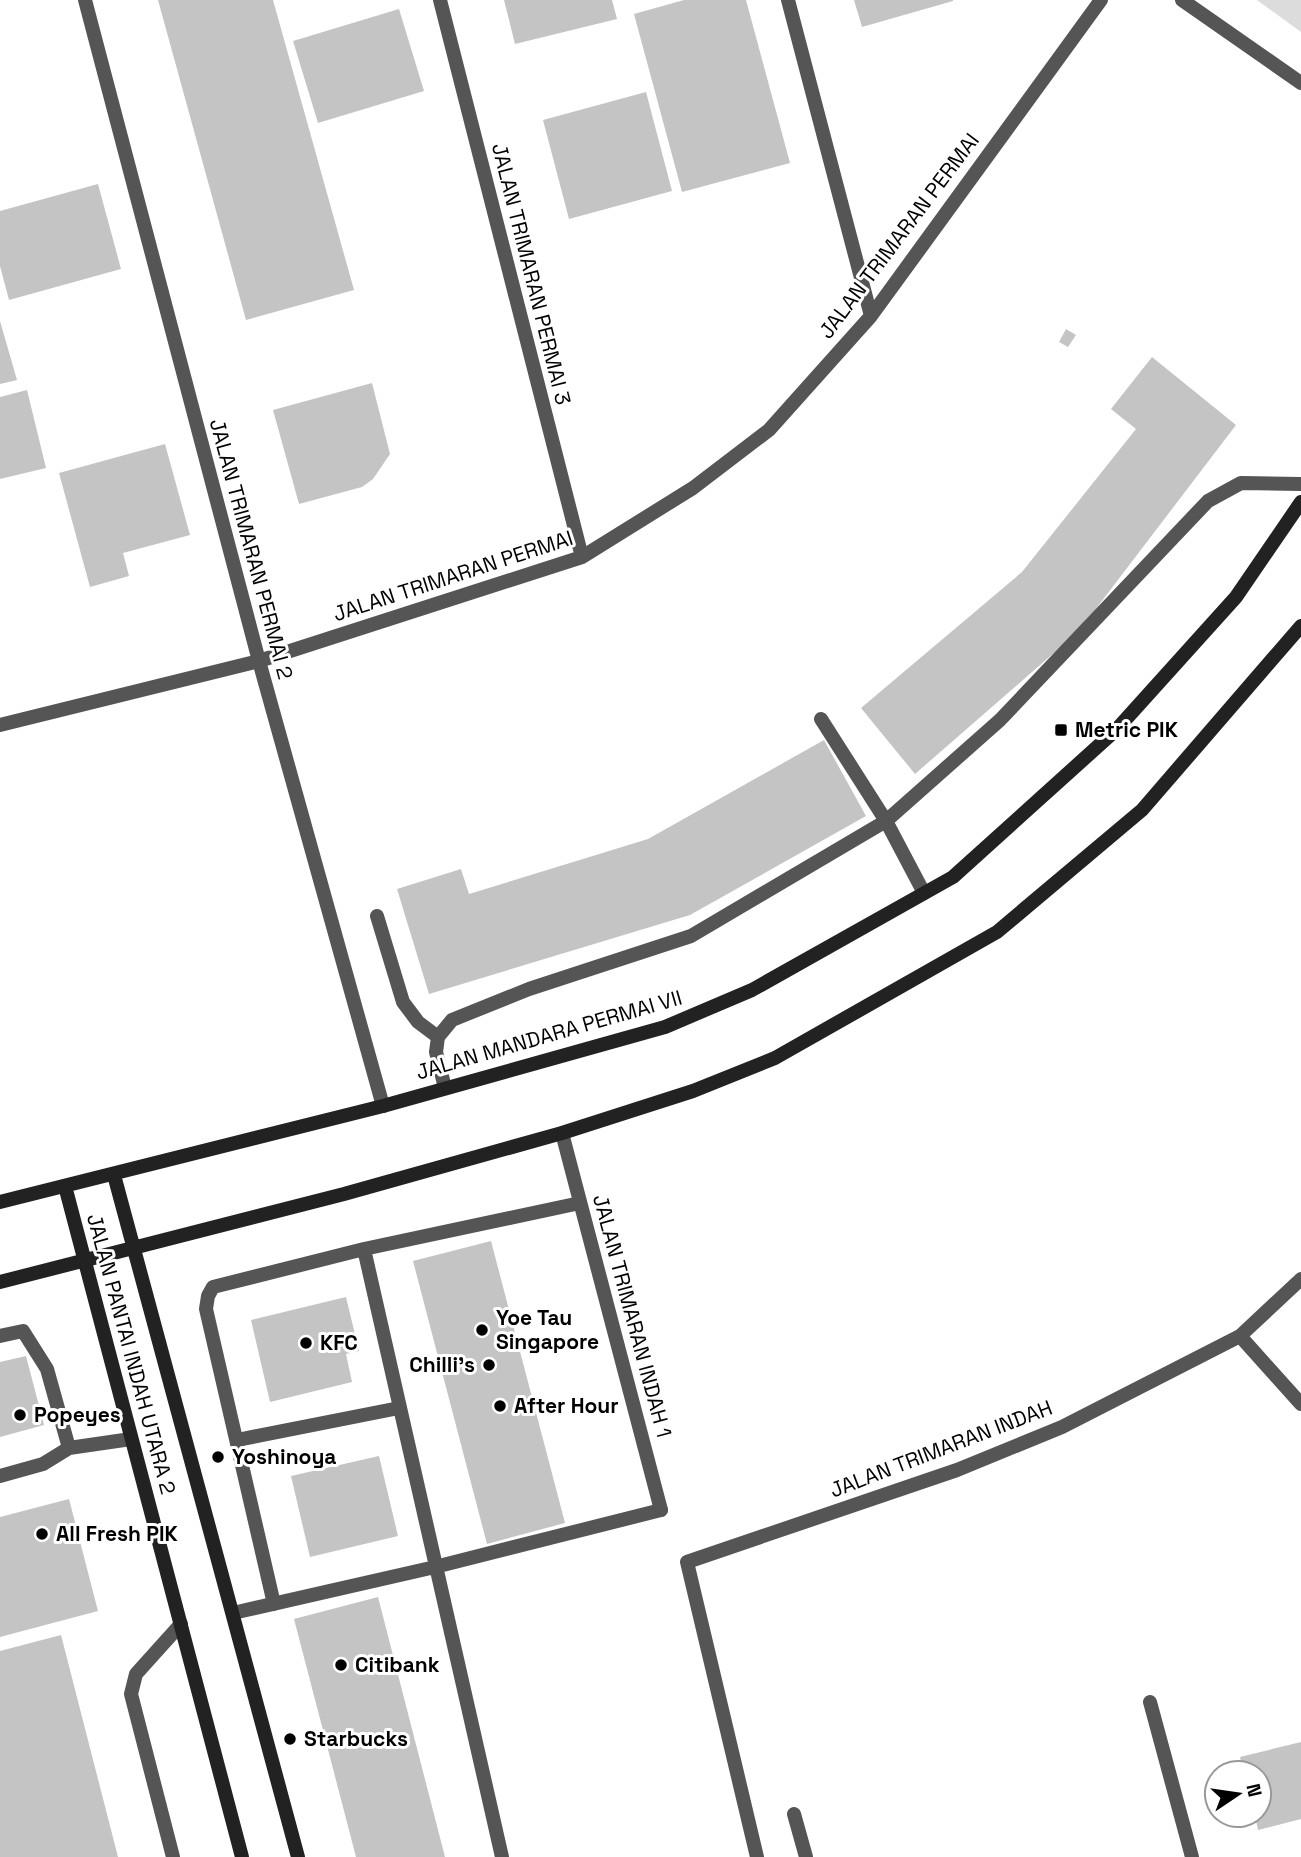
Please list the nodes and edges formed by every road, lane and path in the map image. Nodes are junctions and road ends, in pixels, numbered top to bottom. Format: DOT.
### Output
graph roads {
  1 [pos="85,0"];
  2 [pos="440,0"];
  3 [pos="788,0"];
  4 [pos="1101,0"];
  5 [pos="1182,0"];
  6 [pos="1301,83"];
  7 [pos="871,316"];
  8 [pos="1301,484"];
  9 [pos="1301,502"];
  10 [pos="582,558"];
  11 [pos="1301,626"];
  12 [pos="259,661"];
  13 [pos="821,719"];
  14 [pos="0,725"];
  15 [pos="886,821"];
  16 [pos="923,894"];
  17 [pos="377,916"];
  18 [pos="438,1037"];
  19 [pos="445,1088"];
  20 [pos="383,1106"];
  21 [pos="562,1133"];
  22 [pos="114,1175"];
  23 [pos="65,1186"];
  24 [pos="0,1202"];
  25 [pos="580,1203"];
  26 [pos="133,1247"];
  27 [pos="364,1249"];
  28 [pos="84,1259"];
  29 [pos="1301,1279"];
  30 [pos="0,1282"];
  31 [pos="0,1336"];
  32 [pos="1240,1336"];
  33 [pos="1301,1404"];
  34 [pos="399,1408"];
  35 [pos="131,1438"];
  36 [pos="237,1440"];
  37 [pos="69,1448"];
  38 [pos="0,1476"];
  39 [pos="435,1567"];
  40 [pos="274,1604"];
  41 [pos="233,1613"];
  42 [pos="181,1624"];
  43 [pos="1150,1702"];
  44 [pos="794,1814"];
  45 [pos="173,1857"];
  46 [pos="242,1857"];
  47 [pos="298,1857"];
  48 [pos="502,1857"];
  49 [pos="757,1857"];
  50 [pos="806,1857"];
  51 [pos="1192,1857"];
  1 -- 12 [label="street, JALAN TRIMARAN PERMAI 2"];
  2 -- 10 [label="street, JALAN TRIMARAN PERMAI 3"];
  3 -- 7 [label="street"];
  4 -- 7 [label="street, JALAN TRIMARAN PERMAI"];
  5 -- 6 [label="street"];
  7 -- 10 [label="street, JALAN TRIMARAN PERMAI"];
  8 -- 15 [label="street"];
  9 -- 16 [label="main road, JALAN MANDARA PERMAI VII"];
  10 -- 12 [label="street, JALAN TRIMARAN PERMAI"];
  11 -- 21 [label="main road"];
  12 -- 14 [label="street, JALAN TRIMARAN PERMAI"];
  12 -- 20 [label="street, JALAN TRIMARAN PERMAI 2"];
  13 -- 15 [label="street"];
  15 -- 16 [label="street"];
  15 -- 18 [label="street"];
  16 -- 19 [label="main road, JALAN MANDARA PERMAI VII"];
  17 -- 18 [label="street"];
  18 -- 19 [label="street"];
  19 -- 20 [label="main road, JALAN MANDARA PERMAI VII"];
  20 -- 22 [label="main road, JALAN MANDARA PERMAI VII"];
  21 -- 25 [label="street, JALAN TRIMARAN INDAH 1"];
  21 -- 26 [label="main road"];
  22 -- 23 [label="main road, JALAN MANDARA PERMAI VII"];
  22 -- 26 [label="main road, JALAN PANTAI INDAH UTARA 2"];
  23 -- 24 [label="main road, JALAN MANDARA PERMAI VII"];
  23 -- 28 [label="main road, JALAN PANTAI INDAH UTARA 2"];
  25 -- 27 [label="street"];
  25 -- 39 [label="street, JALAN TRIMARAN INDAH 1"];
  26 -- 28 [label="main road"];
  26 -- 41 [label="main road, JALAN PANTAI INDAH UTARA 2"];
  27 -- 34 [label="street"];
  27 -- 36 [label="street"];
  28 -- 30 [label="main road"];
  28 -- 35 [label="main road, JALAN PANTAI INDAH UTARA 2"];
  29 -- 32 [label="street, JALAN TRIMARAN INDAH"];
  31 -- 37 [label="street"];
  32 -- 33 [label="street"];
  32 -- 49 [label="street, JALAN TRIMARAN INDAH"];
  34 -- 36 [label="street"];
  34 -- 39 [label="street"];
  35 -- 37 [label="street"];
  35 -- 42 [label="main road, JALAN PANTAI INDAH UTARA 2"];
  36 -- 40 [label="street"];
  37 -- 38 [label="street"];
  39 -- 40 [label="street"];
  39 -- 48 [label="street"];
  40 -- 41 [label="street"];
  41 -- 47 [label="main road, JALAN PANTAI INDAH UTARA 2"];
  42 -- 45 [label="street"];
  42 -- 46 [label="main road, JALAN PANTAI INDAH UTARA 2"];
  43 -- 51 [label="street"];
  44 -- 50 [label="street"];
}
